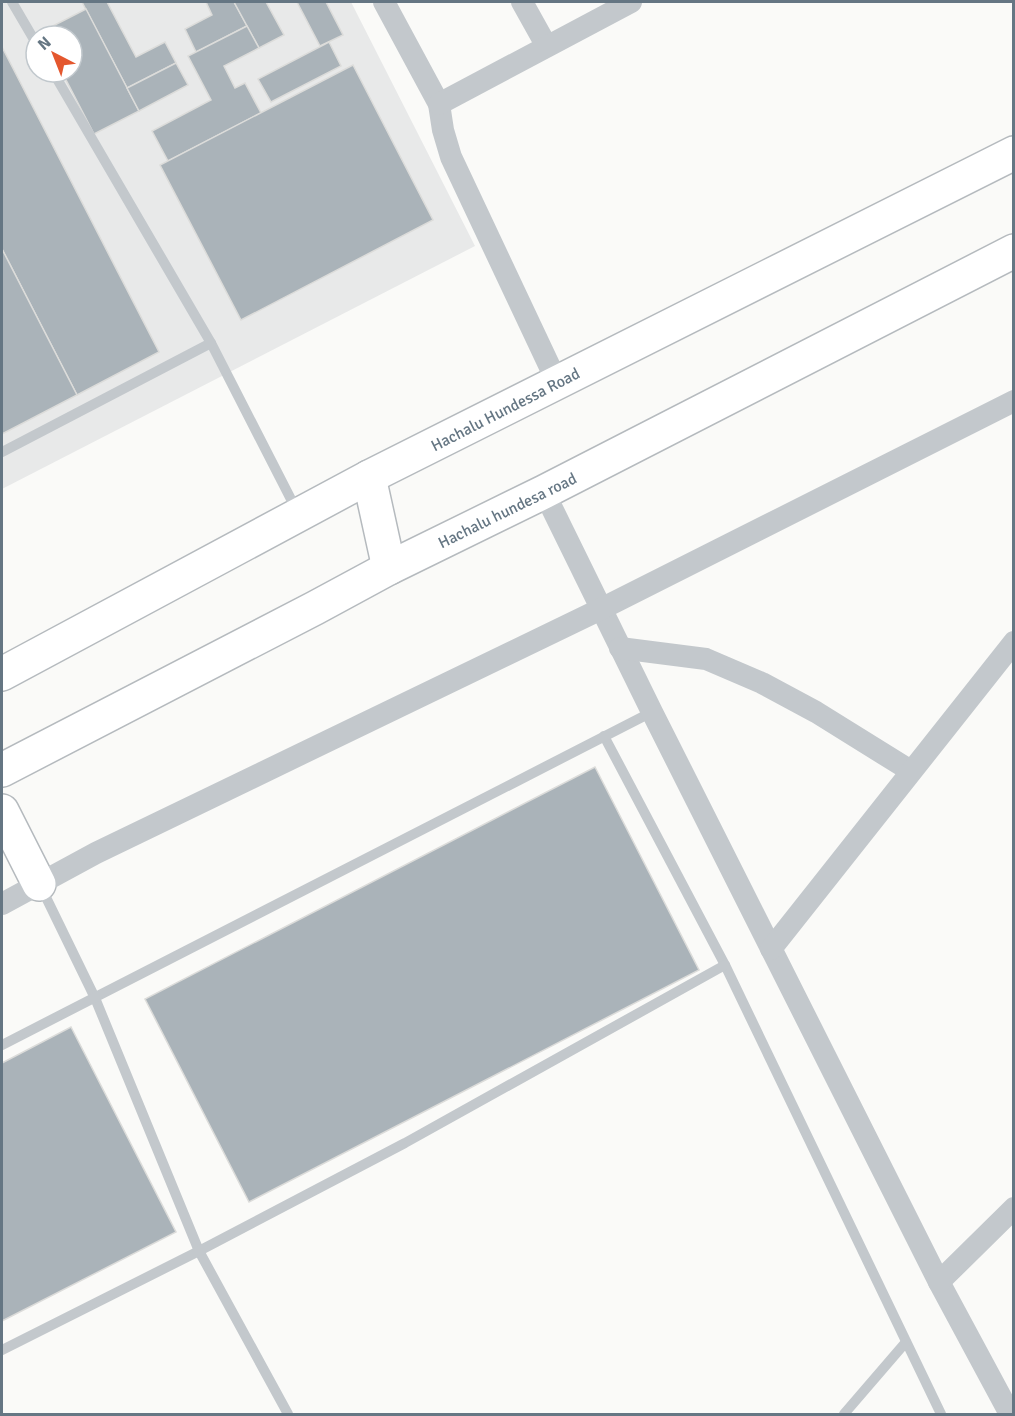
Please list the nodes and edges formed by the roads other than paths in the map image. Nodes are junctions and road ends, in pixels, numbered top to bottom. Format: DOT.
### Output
graph roads {
  1 [pos="12,2"];
  2 [pos="384,2"];
  3 [pos="522,2"];
  4 [pos="631,2"];
  5 [pos="25,24"];
  6 [pos="546,45"];
  7 [pos="60,84"];
  8 [pos="439,104"];
  9 [pos="1014,153"];
  10 [pos="1014,251"];
  11 [pos="211,343"];
  12 [pos="557,382"];
  13 [pos="1014,401"];
  14 [pos="2,452"];
  15 [pos="369,477"];
  16 [pos="544,492"];
  17 [pos="300,516"];
  18 [pos="389,568"];
  19 [pos="601,609"];
  20 [pos="1014,642"];
  21 [pos="620,648"];
  22 [pos="2,674"];
  23 [pos="652,712"];
  24 [pos="604,736"];
  25 [pos="2,770"];
  26 [pos="912,771"];
  27 [pos="2,811"];
  28 [pos="39,884"];
  29 [pos="2,904"];
  30 [pos="771,949"];
  31 [pos="724,964"];
  32 [pos="95,998"];
  33 [pos="2,1045"];
  34 [pos="1014,1208"];
  35 [pos="199,1251"];
  36 [pos="939,1282"];
  37 [pos="906,1342"];
  38 [pos="2,1350"];
  39 [pos="288,1414"];
  40 [pos="844,1414"];
  41 [pos="941,1414"];
  42 [pos="1010,1414"];
  1 -- 5 [label="lane"];
  2 -- 8 [label="street"];
  3 -- 6 [label="street"];
  4 -- 6 [label="street"];
  6 -- 8 [label="street"];
  7 -- 11 [label="lane"];
  8 -- 12 [label="street"];
  9 -- 12 [label="main road, Hachalu Hundessa Road"];
  10 -- 16 [label="main road, Hachalu hundesa road"];
  11 -- 14 [label="lane"];
  11 -- 17 [label="lane"];
  12 -- 15 [label="main road, Hachalu Hundessa Road"];
  13 -- 19 [label="street"];
  15 -- 17 [label="main road, Hachalu Hundessa Road"];
  15 -- 18 [label="main road"];
  16 -- 18 [label="main road, Hachalu hundesa road"];
  16 -- 19 [label="street"];
  17 -- 22 [label="main road, Hachalu Hundessa Road"];
  18 -- 25 [label="main road, Hachalu hundesa road"];
  19 -- 21 [label="street"];
  19 -- 28 [label="street"];
  20 -- 26 [label="street"];
  21 -- 23 [label="street"];
  21 -- 26 [label="street"];
  23 -- 24 [label="lane"];
  23 -- 30 [label="street"];
  24 -- 31 [label="lane"];
  24 -- 32 [label="lane"];
  26 -- 30 [label="street"];
  27 -- 28 [label="main road"];
  28 -- 29 [label="street"];
  28 -- 32 [label="lane"];
  30 -- 36 [label="street"];
  31 -- 35 [label="lane"];
  31 -- 37 [label="lane"];
  32 -- 33 [label="lane"];
  32 -- 35 [label="lane"];
  34 -- 36 [label="street"];
  35 -- 38 [label="lane"];
  35 -- 39 [label="lane"];
  36 -- 42 [label="street"];
  37 -- 40 [label="lane"];
  37 -- 41 [label="lane"];
}
